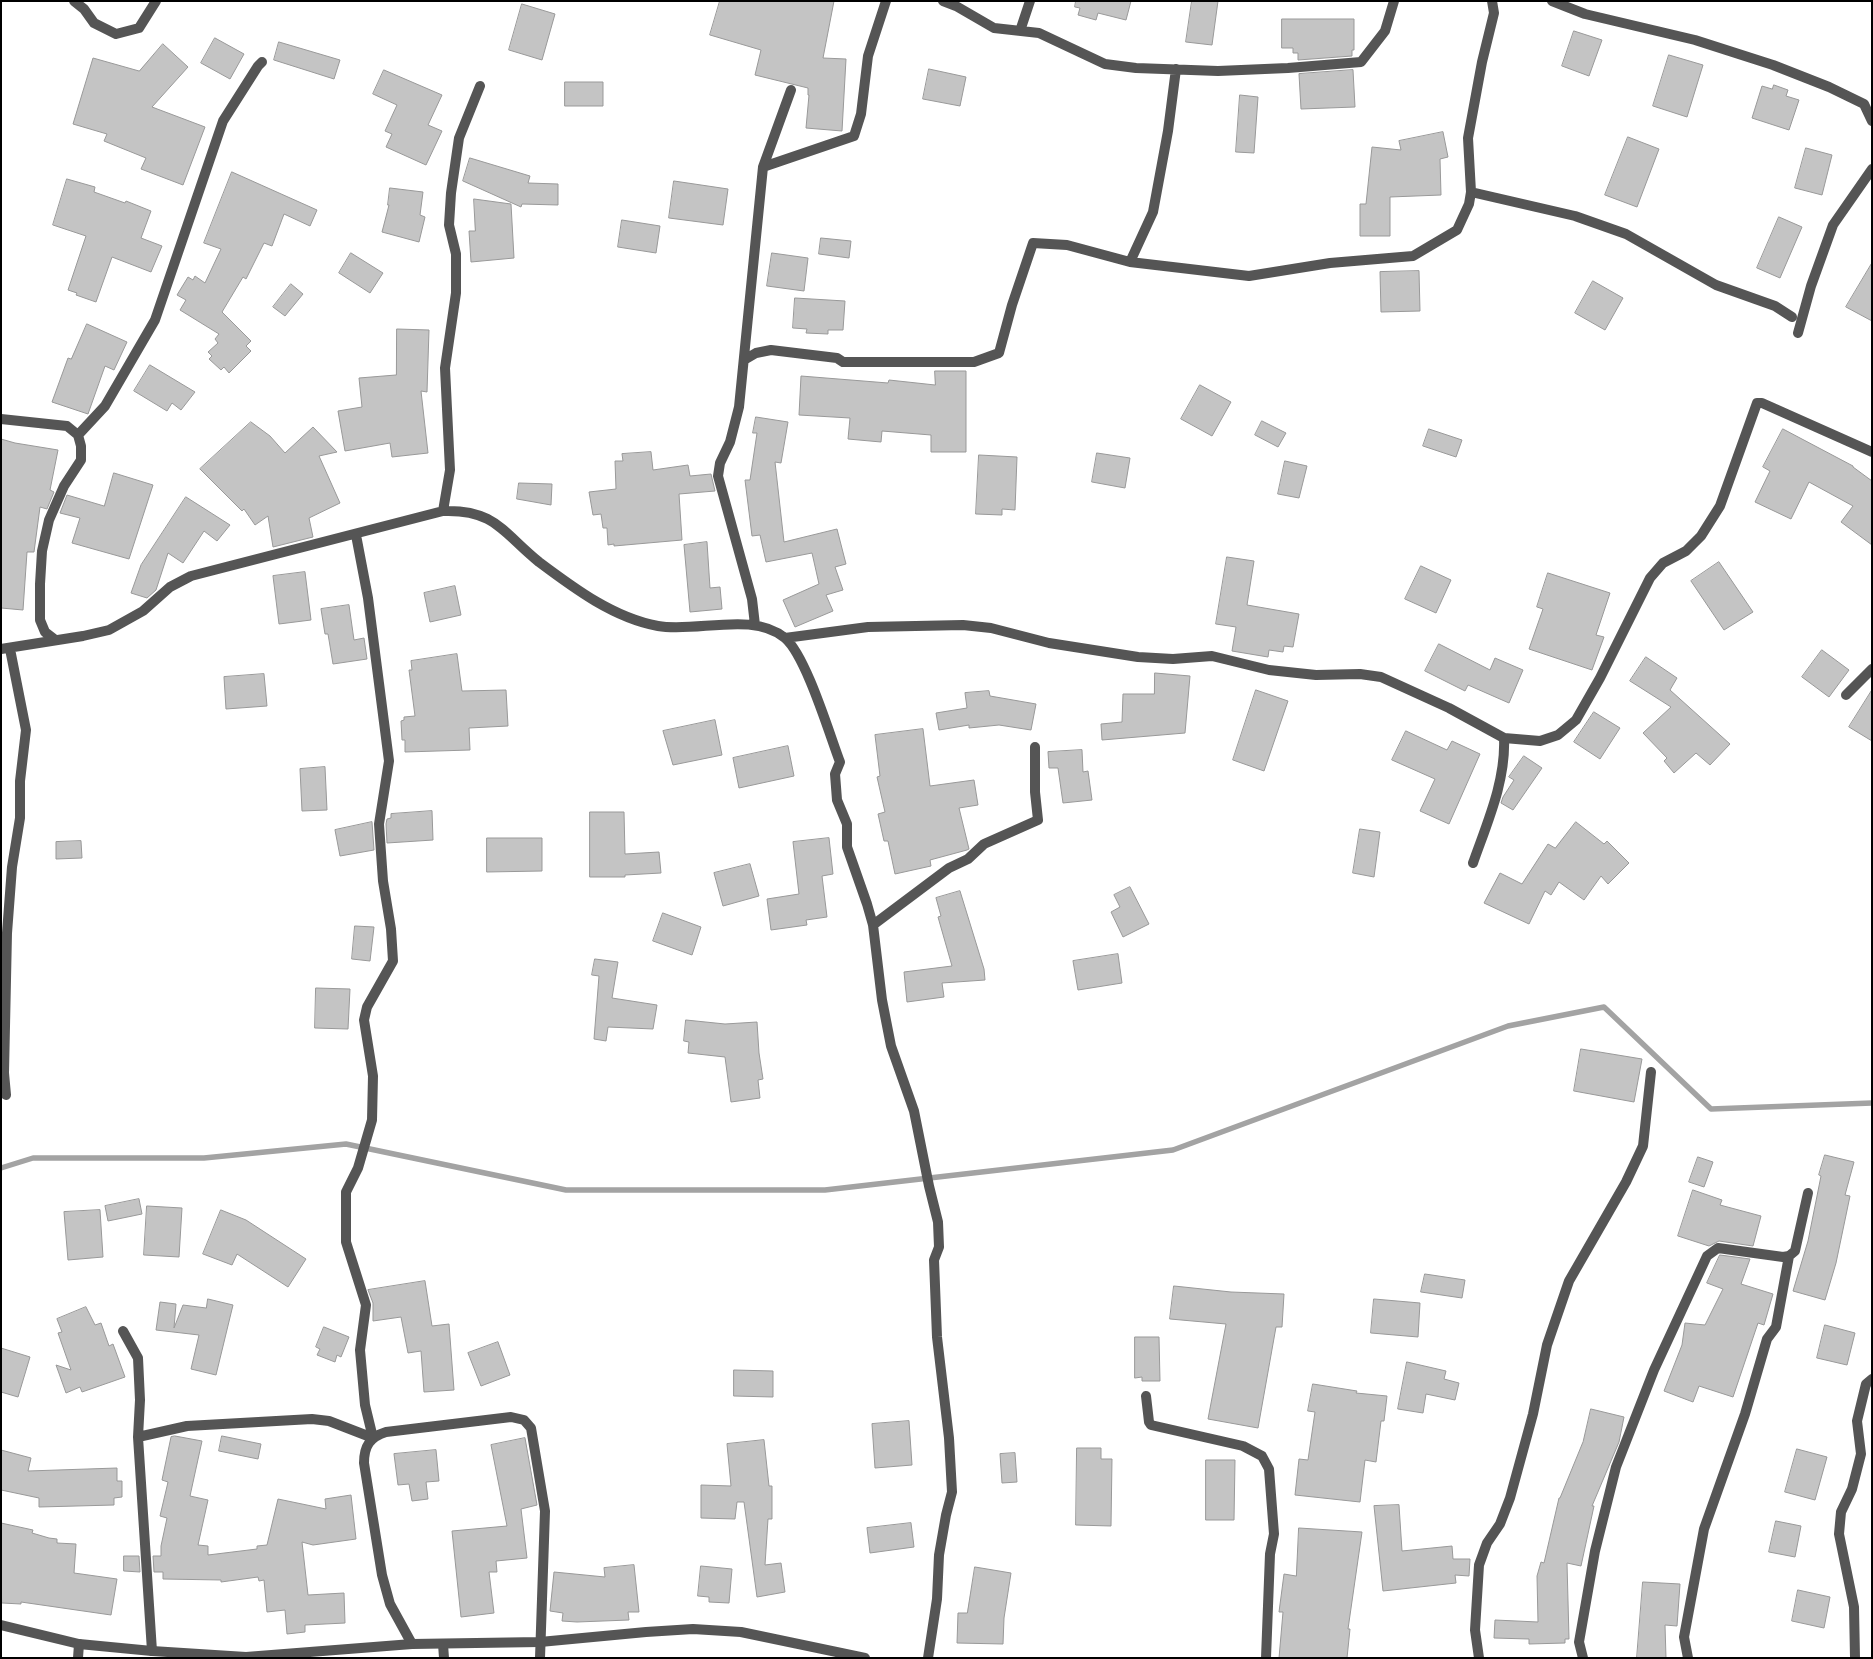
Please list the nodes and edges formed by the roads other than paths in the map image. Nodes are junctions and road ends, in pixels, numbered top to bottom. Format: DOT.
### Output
graph roads {
  1 [pos="74,1"];
  2 [pos="156,1"];
  3 [pos="886,1"];
  4 [pos="943,1"];
  5 [pos="1030,1"];
  6 [pos="1394,1"];
  7 [pos="1492,1"];
  8 [pos="1552,1"];
  9 [pos="1020,31"];
  10 [pos="262,62"];
  11 [pos="1176,69"];
  12 [pos="480,86"];
  13 [pos="791,90"];
  14 [pos="1872,121"];
  15 [pos="763,167"];
  16 [pos="1872,169"];
  17 [pos="1471,192"];
  18 [pos="1130,262"];
  19 [pos="1792,317"];
  20 [pos="1798,333"];
  21 [pos="744,360"];
  22 [pos="1,419"];
  23 [pos="78,436"];
  24 [pos="1872,452"];
  25 [pos="442,511"];
  26 [pos="356,535"];
  27 [pos="755,625"];
  28 [pos="785,638"];
  29 [pos="54,639"];
  30 [pos="6,649"];
  31 [pos="1872,669"];
  32 [pos="1846,696"];
  33 [pos="1504,738"];
  34 [pos="1035,747"];
  35 [pos="1473,863"];
  36 [pos="872,925"];
  37 [pos="1651,1072"];
  38 [pos="6,1095"];
  39 [pos="1808,1193"];
  40 [pos="1789,1256"];
  41 [pos="123,1331"];
  42 [pos="1872,1379"];
  43 [pos="1146,1396"];
  44 [pos="138,1436"];
  45 [pos="373,1438"];
  46 [pos="1,1625"];
  47 [pos="540,1642"];
  48 [pos="79,1644"];
  49 [pos="412,1644"];
  50 [pos="443,1644"];
  51 [pos="152,1651"];
  52 [pos="246,1657"];
  53 [pos="858,1657"];
  54 [pos="78,1658"];
  55 [pos="444,1658"];
  56 [pos="540,1658"];
  57 [pos="928,1658"];
  58 [pos="1266,1658"];
  59 [pos="1478,1658"];
  60 [pos="1583,1658"];
  61 [pos="1688,1658"];
  62 [pos="1855,1658"];
  1 -- 2 [label="street"];
  3 -- 15 [label="street"];
  4 -- 9 [label="street"];
  5 -- 9 [label="street"];
  6 -- 11 [label="street"];
  7 -- 17 [label="street"];
  8 -- 14 [label="street"];
  9 -- 11 [label="street"];
  10 -- 23 [label="street"];
  11 -- 18 [label="street"];
  12 -- 25 [label="street"];
  13 -- 15 [label="street"];
  15 -- 21 [label="street"];
  16 -- 20 [label="street"];
  17 -- 18 [label="street"];
  17 -- 19 [label="street"];
  18 -- 21 [label="street"];
  21 -- 27 [label="street"];
  22 -- 23 [label="street"];
  23 -- 29 [label="street"];
  24 -- 33 [label="street"];
  25 -- 26 [label="street"];
  25 -- 27 [label="street"];
  26 -- 29 [label="street"];
  26 -- 45 [label="street"];
  27 -- 28 [label="street"];
  28 -- 33 [label="street"];
  28 -- 36 [label="street"];
  29 -- 30 [label="street"];
  30 -- 38 [label="street"];
  31 -- 32 [label="street"];
  33 -- 35 [label="street"];
  34 -- 36 [label="street"];
  36 -- 57 [label="street"];
  37 -- 59 [label="street"];
  39 -- 40 [label="street"];
  40 -- 60 [label="street"];
  40 -- 61 [label="street"];
  41 -- 44 [label="street"];
  42 -- 62 [label="street"];
  43 -- 58 [label="street"];
  44 -- 45 [label="street"];
  44 -- 51 [label="street"];
  45 -- 47 [label="street"];
  45 -- 49 [label="street"];
  46 -- 48 [label="street"];
  47 -- 50 [label="street"];
  47 -- 53 [label="street"];
  47 -- 56 [label="street"];
  48 -- 51 [label="street"];
  48 -- 54 [label="street"];
  49 -- 50 [label="street"];
  49 -- 52 [label="street"];
  50 -- 55 [label="street"];
  51 -- 52 [label="street"];
}
